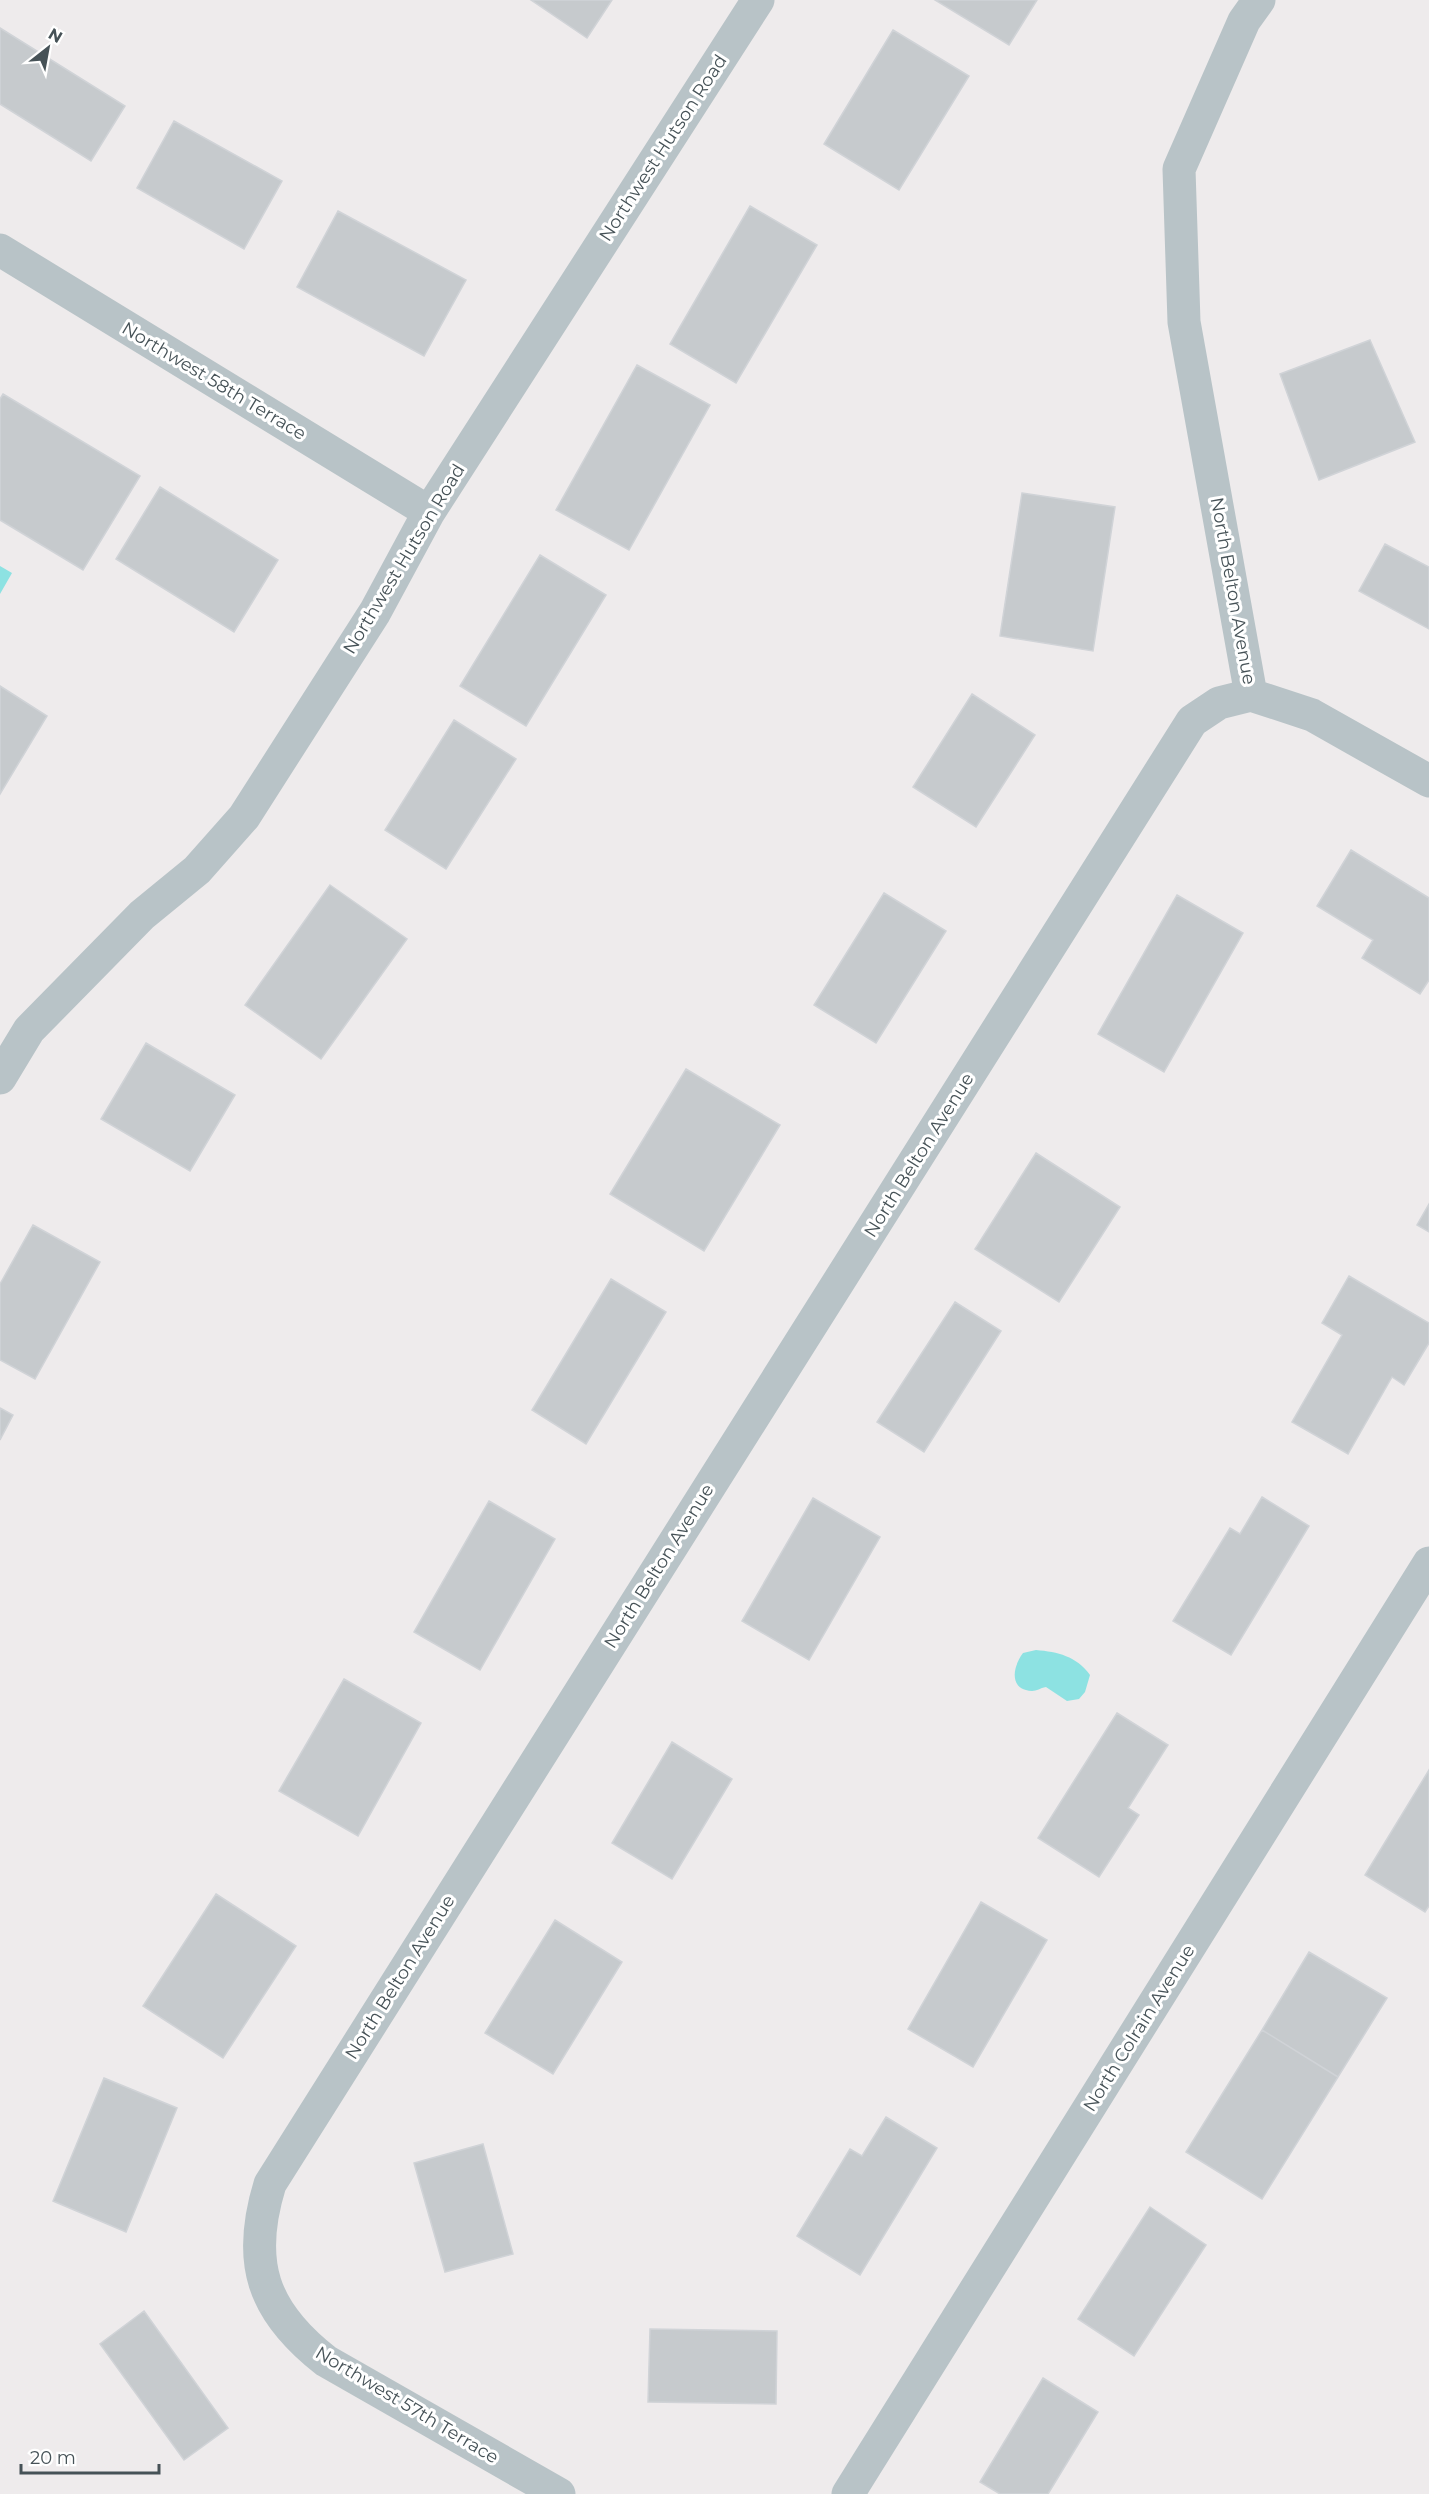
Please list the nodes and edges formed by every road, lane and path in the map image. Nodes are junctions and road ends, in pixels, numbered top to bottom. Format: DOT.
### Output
graph roads {
  1 [pos="758,0"];
  2 [pos="1259,0"];
  3 [pos="0,250"];
  4 [pos="429,512"];
  5 [pos="1251,695"];
  6 [pos="1429,781"];
  7 [pos="0,1078"];
  8 [pos="1429,1563"];
  9 [pos="261,2264"];
  10 [pos="559,2494"];
  11 [pos="848,2494"];
  1 -- 4 [label="street, Northwest Hutson Road"];
  2 -- 5 [label="street, North Belton Avenue"];
  3 -- 4 [label="street, Northwest 58th Terrace"];
  4 -- 7 [label="street, Northwest Hutson Road"];
  5 -- 6 [label="street"];
  5 -- 9 [label="street, North Belton Avenue"];
  8 -- 11 [label="street, North Colrain Avenue"];
  9 -- 10 [label="street, Northwest 57th Terrace"];
}
